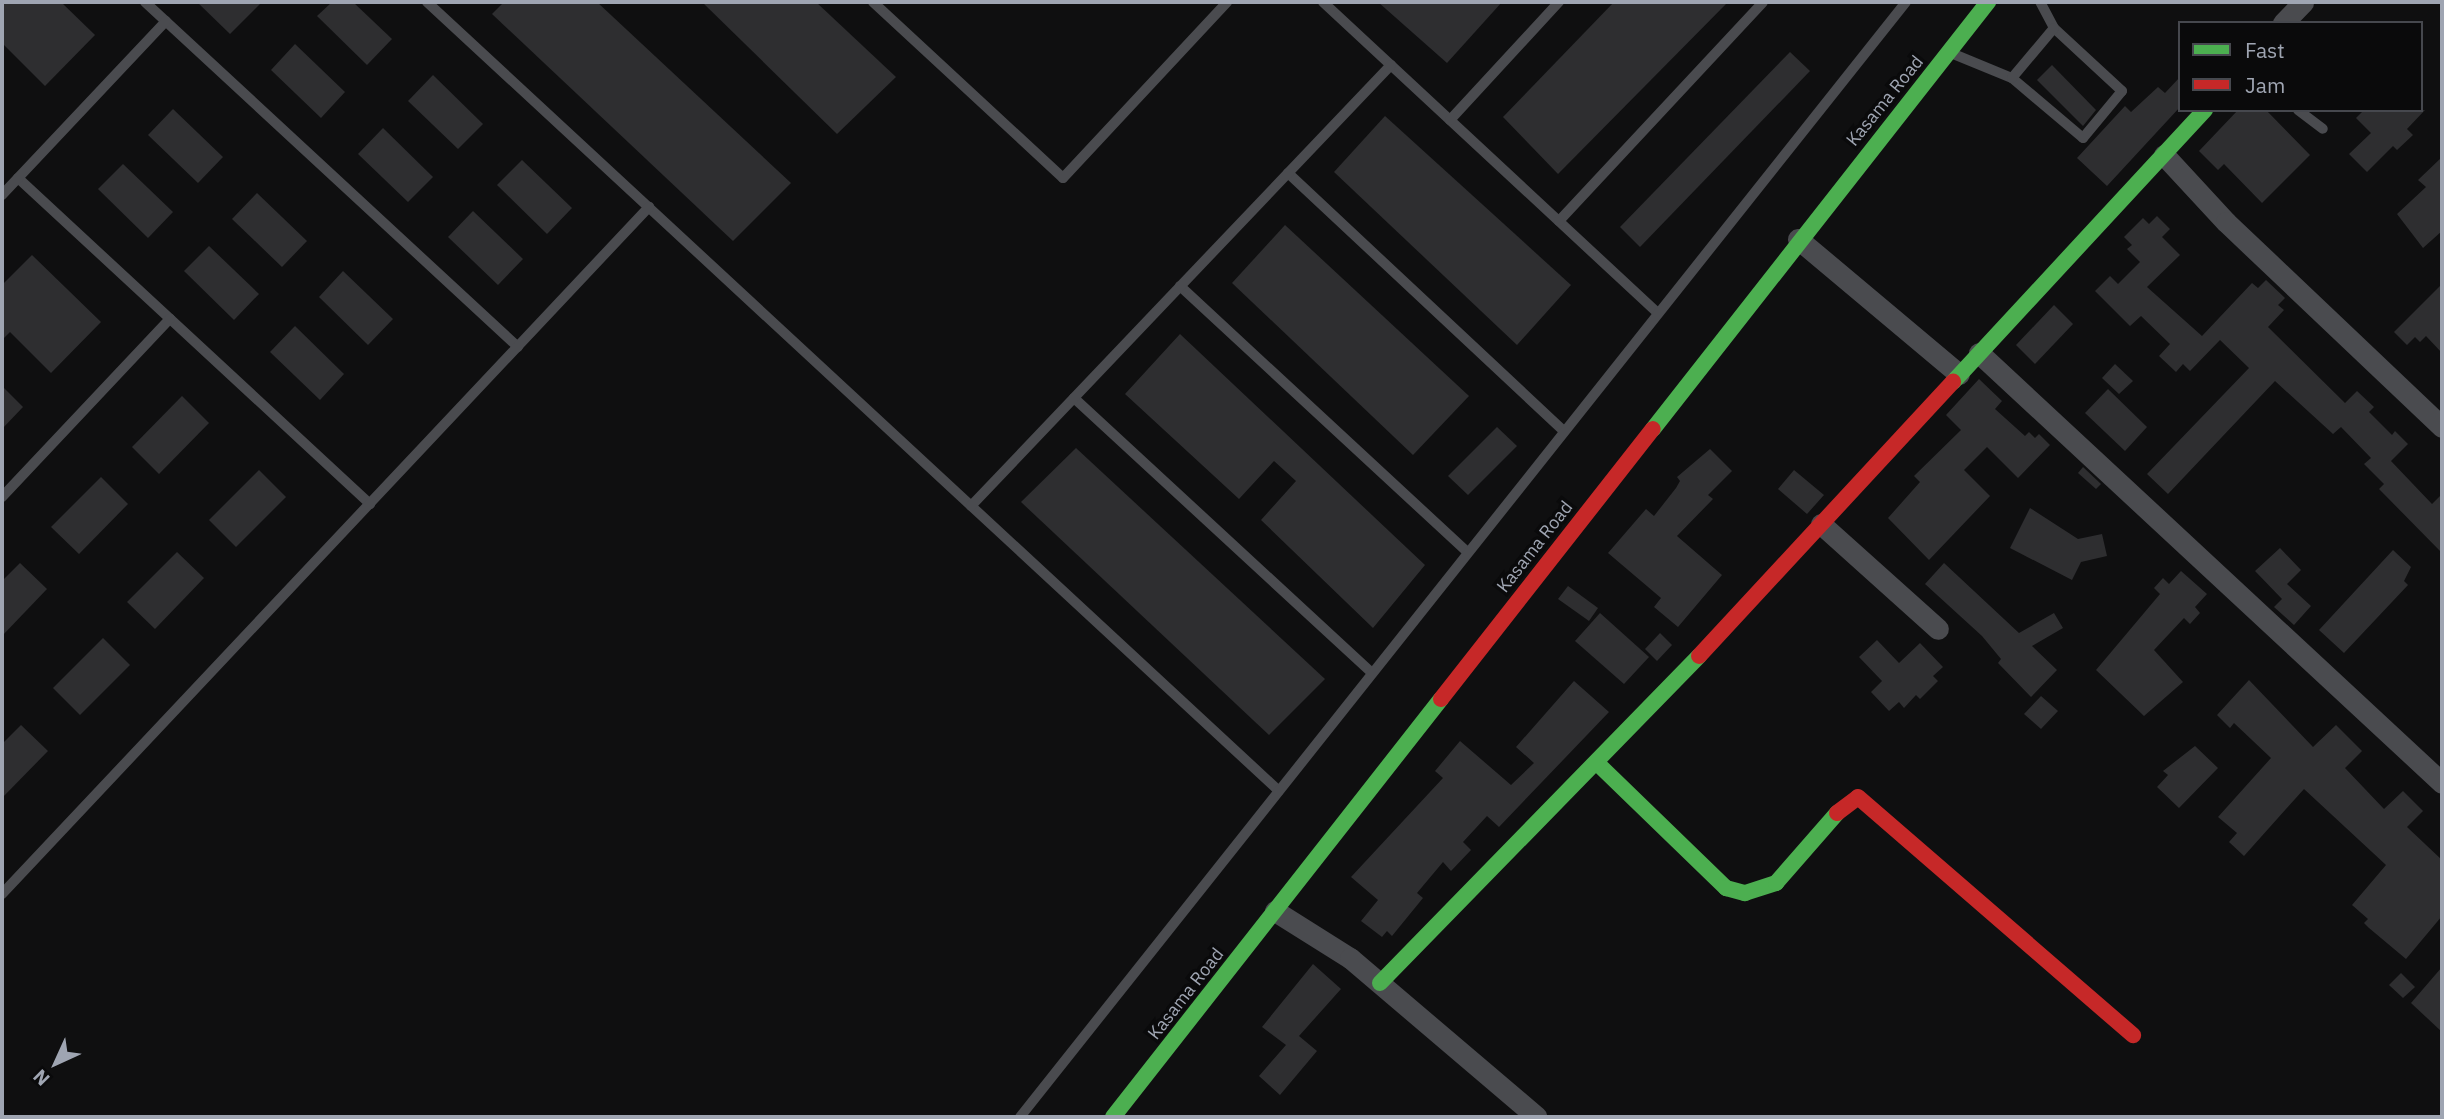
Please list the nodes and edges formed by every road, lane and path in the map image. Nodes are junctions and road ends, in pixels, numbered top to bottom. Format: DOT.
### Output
graph roads {
  1 [pos="145,2"];
  2 [pos="427,2"];
  3 [pos="873,2"];
  4 [pos="1227,2"];
  5 [pos="1323,2"];
  6 [pos="1559,2"];
  7 [pos="1763,2"];
  8 [pos="1906,2"];
  9 [pos="1988,2"];
  10 [pos="2040,2"];
  11 [pos="2303,2"];
  12 [pos="166,21"];
  13 [pos="2285,21"];
  14 [pos="2054,28"];
  15 [pos="1949,52"];
  16 [pos="1391,65"];
  17 [pos="2012,78"];
  18 [pos="2203,112"];
  19 [pos="2301,112"];
  20 [pos="1450,120"];
  21 [pos="2323,128"];
  22 [pos="2164,155"];
  23 [pos="1288,173"];
  24 [pos="18,178"];
  25 [pos="2,195"];
  26 [pos="649,207"];
  27 [pos="1559,221"];
  28 [pos="1798,239"];
  29 [pos="1180,286"];
  30 [pos="1657,312"];
  31 [pos="170,319"];
  32 [pos="518,346"];
  33 [pos="1979,353"];
  34 [pos="1959,374"];
  35 [pos="1074,398"];
  36 [pos="2442,427"];
  37 [pos="1563,430"];
  38 [pos="2,497"];
  39 [pos="370,504"];
  40 [pos="971,506"];
  41 [pos="1821,524"];
  42 [pos="1466,552"];
  43 [pos="1938,629"];
  44 [pos="1372,673"];
  45 [pos="1597,763"];
  46 [pos="2442,783"];
  47 [pos="1279,791"];
  48 [pos="2,894"];
  49 [pos="1275,911"];
  50 [pos="1380,983"];
  51 [pos="2133,1035"];
  52 [pos="1020,1117"];
  53 [pos="1113,1117"];
  54 [pos="1537,1117"];
  1 -- 12 [label="lane"];
  2 -- 26 [label="lane"];
  3 -- 4 [label="lane"];
  5 -- 16 [label="lane"];
  6 -- 20 [label="lane"];
  7 -- 27 [label="lane"];
  8 -- 30 [label="lane"];
  9 -- 15 [label="street, Kasama Road"];
  10 -- 14 [label="lane"];
  11 -- 13 [label="street"];
  12 -- 24 [label="lane"];
  12 -- 32 [label="lane"];
  14 -- 17 [label="lane"];
  14 -- 17 [label="lane"];
  15 -- 17 [label="lane"];
  15 -- 28 [label="street, Kasama Road"];
  16 -- 20 [label="lane"];
  16 -- 23 [label="lane"];
  18 -- 22 [label="street"];
  19 -- 21 [label="lane"];
  20 -- 27 [label="lane"];
  22 -- 33 [label="street"];
  22 -- 36 [label="street"];
  23 -- 29 [label="lane"];
  23 -- 37 [label="lane"];
  24 -- 25 [label="lane"];
  24 -- 31 [label="lane"];
  26 -- 32 [label="lane"];
  26 -- 40 [label="lane"];
  27 -- 30 [label="lane"];
  28 -- 34 [label="street"];
  28 -- 49 [label="street, Kasama Road"];
  29 -- 35 [label="lane"];
  29 -- 42 [label="lane"];
  30 -- 37 [label="lane"];
  31 -- 38 [label="lane"];
  31 -- 39 [label="lane"];
  32 -- 39 [label="lane"];
  33 -- 34 [label="street"];
  33 -- 46 [label="street"];
  34 -- 41 [label="street"];
  35 -- 40 [label="lane"];
  35 -- 44 [label="lane"];
  37 -- 42 [label="lane"];
  39 -- 48 [label="lane"];
  40 -- 47 [label="lane"];
  41 -- 43 [label="street"];
  41 -- 45 [label="street"];
  42 -- 44 [label="lane"];
  44 -- 47 [label="lane"];
  45 -- 50 [label="street"];
  45 -- 51 [label="street"];
  47 -- 52 [label="lane"];
  49 -- 50 [label="street"];
  49 -- 53 [label="street, Kasama Road"];
  50 -- 54 [label="street"];
}
